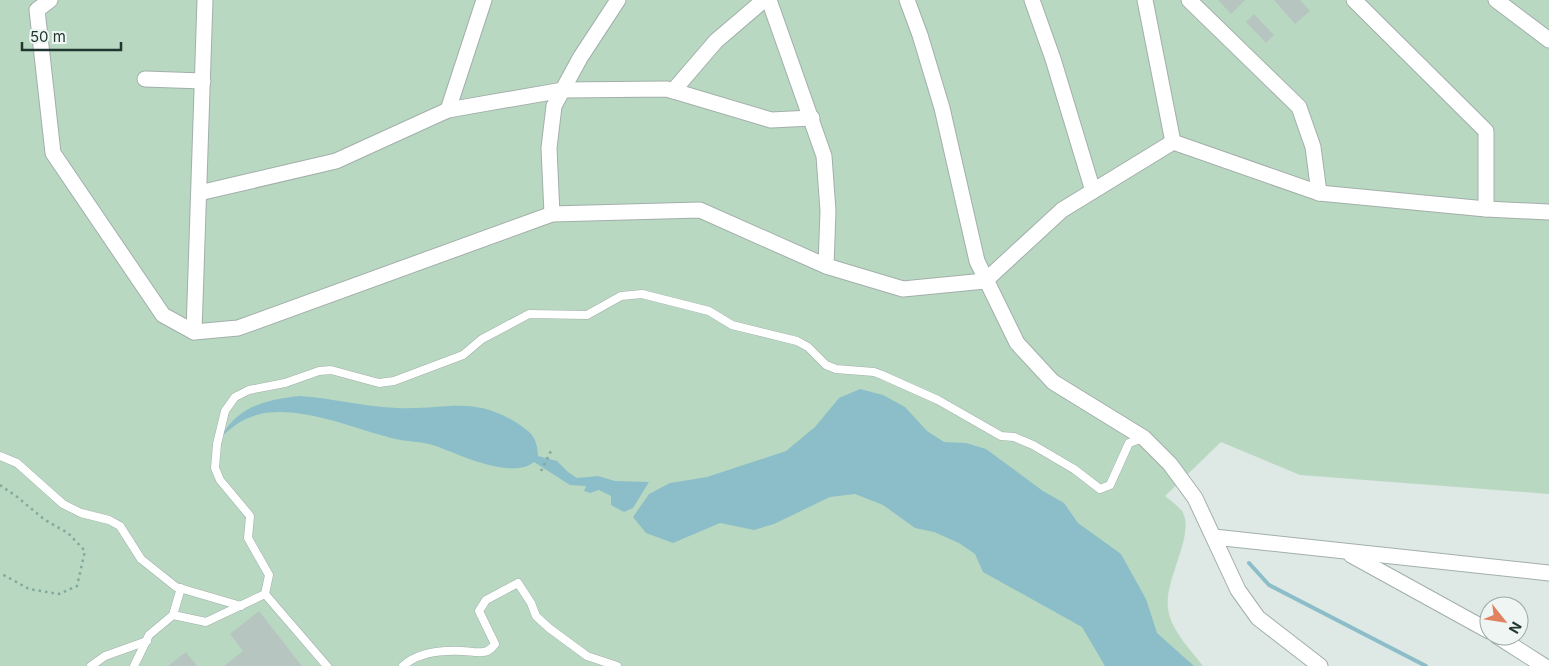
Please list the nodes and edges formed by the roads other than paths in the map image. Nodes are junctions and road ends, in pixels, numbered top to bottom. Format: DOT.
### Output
graph roads {
  1 [pos="50,0"];
  2 [pos="205,0"];
  3 [pos="484,0"];
  4 [pos="618,0"];
  5 [pos="764,0"];
  6 [pos="769,0"];
  7 [pos="907,0"];
  8 [pos="1032,0"];
  9 [pos="1145,0"];
  10 [pos="1190,0"];
  11 [pos="1354,0"];
  12 [pos="1496,0"];
  13 [pos="1549,40"];
  14 [pos="145,79"];
  15 [pos="202,81"];
  16 [pos="563,90"];
  17 [pos="673,91"];
  18 [pos="448,110"];
  19 [pos="812,118"];
  20 [pos="1173,142"];
  21 [pos="1093,191"];
  22 [pos="199,193"];
  23 [pos="1319,193"];
  24 [pos="1486,208"];
  25 [pos="1549,212"];
  26 [pos="552,214"];
  27 [pos="826,266"];
  28 [pos="985,281"];
  29 [pos="194,332"];
  30 [pos="1144,438"];
  31 [pos="0,456"];
  32 [pos="1214,537"];
  33 [pos="1345,551"];
  34 [pos="1549,573"];
  35 [pos="181,588"];
  36 [pos="265,594"];
  37 [pos="241,606"];
  38 [pos="173,615"];
  39 [pos="1479,625"];
  40 [pos="147,641"];
  41 [pos="1513,646"];
  42 [pos="91,666"];
  43 [pos="134,666"];
  44 [pos="327,666"];
  45 [pos="403,666"];
  46 [pos="617,666"];
  47 [pos="1320,666"];
  48 [pos="1544,666"];
  1 -- 29 [label="street"];
  2 -- 15 [label="street"];
  3 -- 18 [label="street"];
  4 -- 16 [label="street"];
  5 -- 17 [label="street"];
  6 -- 19 [label="street"];
  7 -- 28 [label="street"];
  8 -- 21 [label="street"];
  9 -- 20 [label="street"];
  10 -- 23 [label="street"];
  11 -- 24 [label="street"];
  12 -- 13 [label="street"];
  14 -- 15 [label="street"];
  15 -- 22 [label="street"];
  16 -- 17 [label="street"];
  16 -- 18 [label="street"];
  16 -- 26 [label="street"];
  17 -- 19 [label="street"];
  18 -- 22 [label="street"];
  19 -- 27 [label="street"];
  20 -- 21 [label="street"];
  20 -- 23 [label="street"];
  21 -- 28 [label="street"];
  22 -- 29 [label="street"];
  23 -- 24 [label="street"];
  24 -- 25 [label="street"];
  26 -- 27 [label="street"];
  26 -- 29 [label="street"];
  27 -- 28 [label="street"];
  28 -- 30 [label="street"];
  30 -- 32 [label="street"];
  30 -- 36 [label="lane"];
  31 -- 35 [label="lane"];
  32 -- 33 [label="street"];
  32 -- 47 [label="street"];
  33 -- 34 [label="street"];
  33 -- 39 [label="street"];
  35 -- 37 [label="lane"];
  35 -- 38 [label="lane"];
  36 -- 37 [label="lane"];
  36 -- 44 [label="lane"];
  37 -- 38 [label="lane"];
  38 -- 40 [label="lane"];
  40 -- 42 [label="lane"];
  40 -- 43 [label="lane"];
  41 -- 48 [label="street"];
  45 -- 46 [label="lane"];
}
